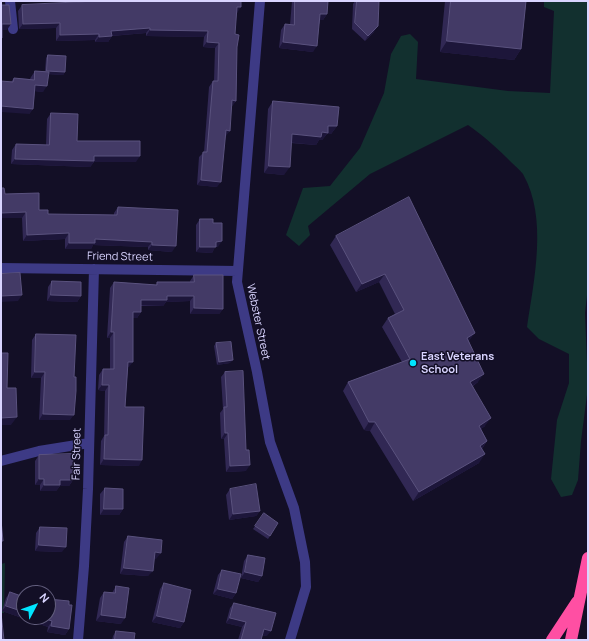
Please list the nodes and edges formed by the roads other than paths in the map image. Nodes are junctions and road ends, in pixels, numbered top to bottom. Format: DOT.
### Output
graph roads {
  1 [pos="10,1"];
  2 [pos="260,1"];
  3 [pos="13,30"];
  4 [pos="1,268"];
  5 [pos="94,269"];
  6 [pos="238,271"];
  7 [pos="89,442"];
  8 [pos="1,461"];
  9 [pos="588,558"];
  10 [pos="582,596"];
  11 [pos="78,640"];
  12 [pos="290,640"];
  13 [pos="552,640"];
  14 [pos="571,640"];
  1 -- 3 [label="street"];
  2 -- 6 [label="street, Webster Street"];
  4 -- 5 [label="street, Friend Street"];
  5 -- 6 [label="street, Friend Street"];
  5 -- 7 [label="street, Fair Street"];
  6 -- 12 [label="street, Webster Street"];
  7 -- 8 [label="street"];
  7 -- 11 [label="street, Fair Street"];
  9 -- 10 [label="highway"];
  10 -- 13 [label="highway"];
  10 -- 14 [label="highway"];
}
